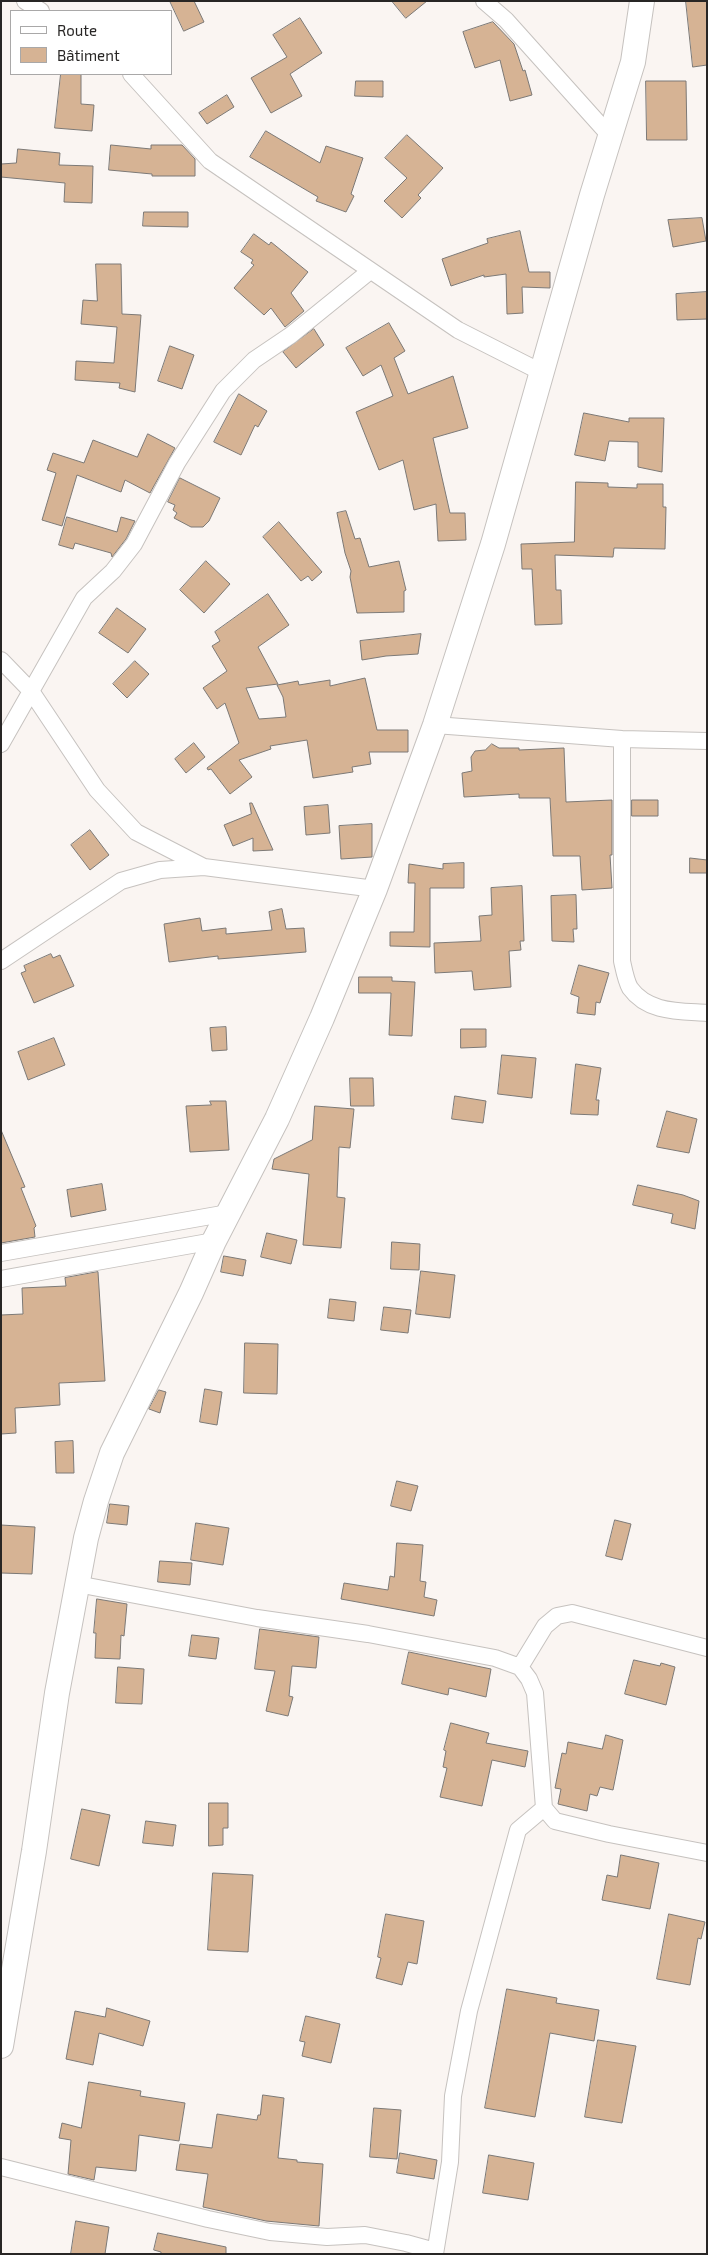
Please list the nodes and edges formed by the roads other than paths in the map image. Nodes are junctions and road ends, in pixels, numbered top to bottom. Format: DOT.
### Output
graph roads {
  1 [pos="25,1"];
  2 [pos="484,1"];
  3 [pos="642,1"];
  4 [pos="38,10"];
  5 [pos="132,75"];
  6 [pos="610,136"];
  7 [pos="370,271"];
  8 [pos="541,372"];
  9 [pos="1,660"];
  10 [pos="32,691"];
  11 [pos="436,725"];
  12 [pos="622,739"];
  13 [pos="707,741"];
  14 [pos="1,744"];
  15 [pos="204,867"];
  16 [pos="375,889"];
  17 [pos="1,962"];
  18 [pos="707,1013"];
  19 [pos="228,1214"];
  20 [pos="214,1241"];
  21 [pos="1,1253"];
  22 [pos="1,1279"];
  23 [pos="77,1584"];
  24 [pos="707,1648"];
  25 [pos="520,1667"];
  26 [pos="544,1808"];
  27 [pos="707,1853"];
  28 [pos="1,2046"];
  29 [pos="1,2167"];
  30 [pos="435,2253"];
  1 -- 4 [label="street"];
  2 -- 6 [label="street"];
  3 -- 6 [label="street"];
  5 -- 7 [label="street"];
  6 -- 8 [label="street"];
  7 -- 8 [label="street"];
  7 -- 10 [label="street"];
  8 -- 11 [label="street"];
  9 -- 10 [label="street"];
  10 -- 14 [label="street"];
  10 -- 15 [label="street"];
  11 -- 12 [label="street"];
  11 -- 16 [label="street"];
  12 -- 13 [label="street"];
  12 -- 18 [label="street"];
  15 -- 16 [label="street"];
  15 -- 17 [label="street"];
  16 -- 19 [label="street"];
  19 -- 20 [label="street"];
  19 -- 21 [label="street"];
  20 -- 22 [label="street"];
  20 -- 23 [label="street"];
  23 -- 25 [label="street"];
  23 -- 28 [label="street"];
  24 -- 25 [label="street"];
  25 -- 26 [label="street"];
  26 -- 27 [label="street"];
  26 -- 30 [label="street"];
  29 -- 30 [label="street"];
}
